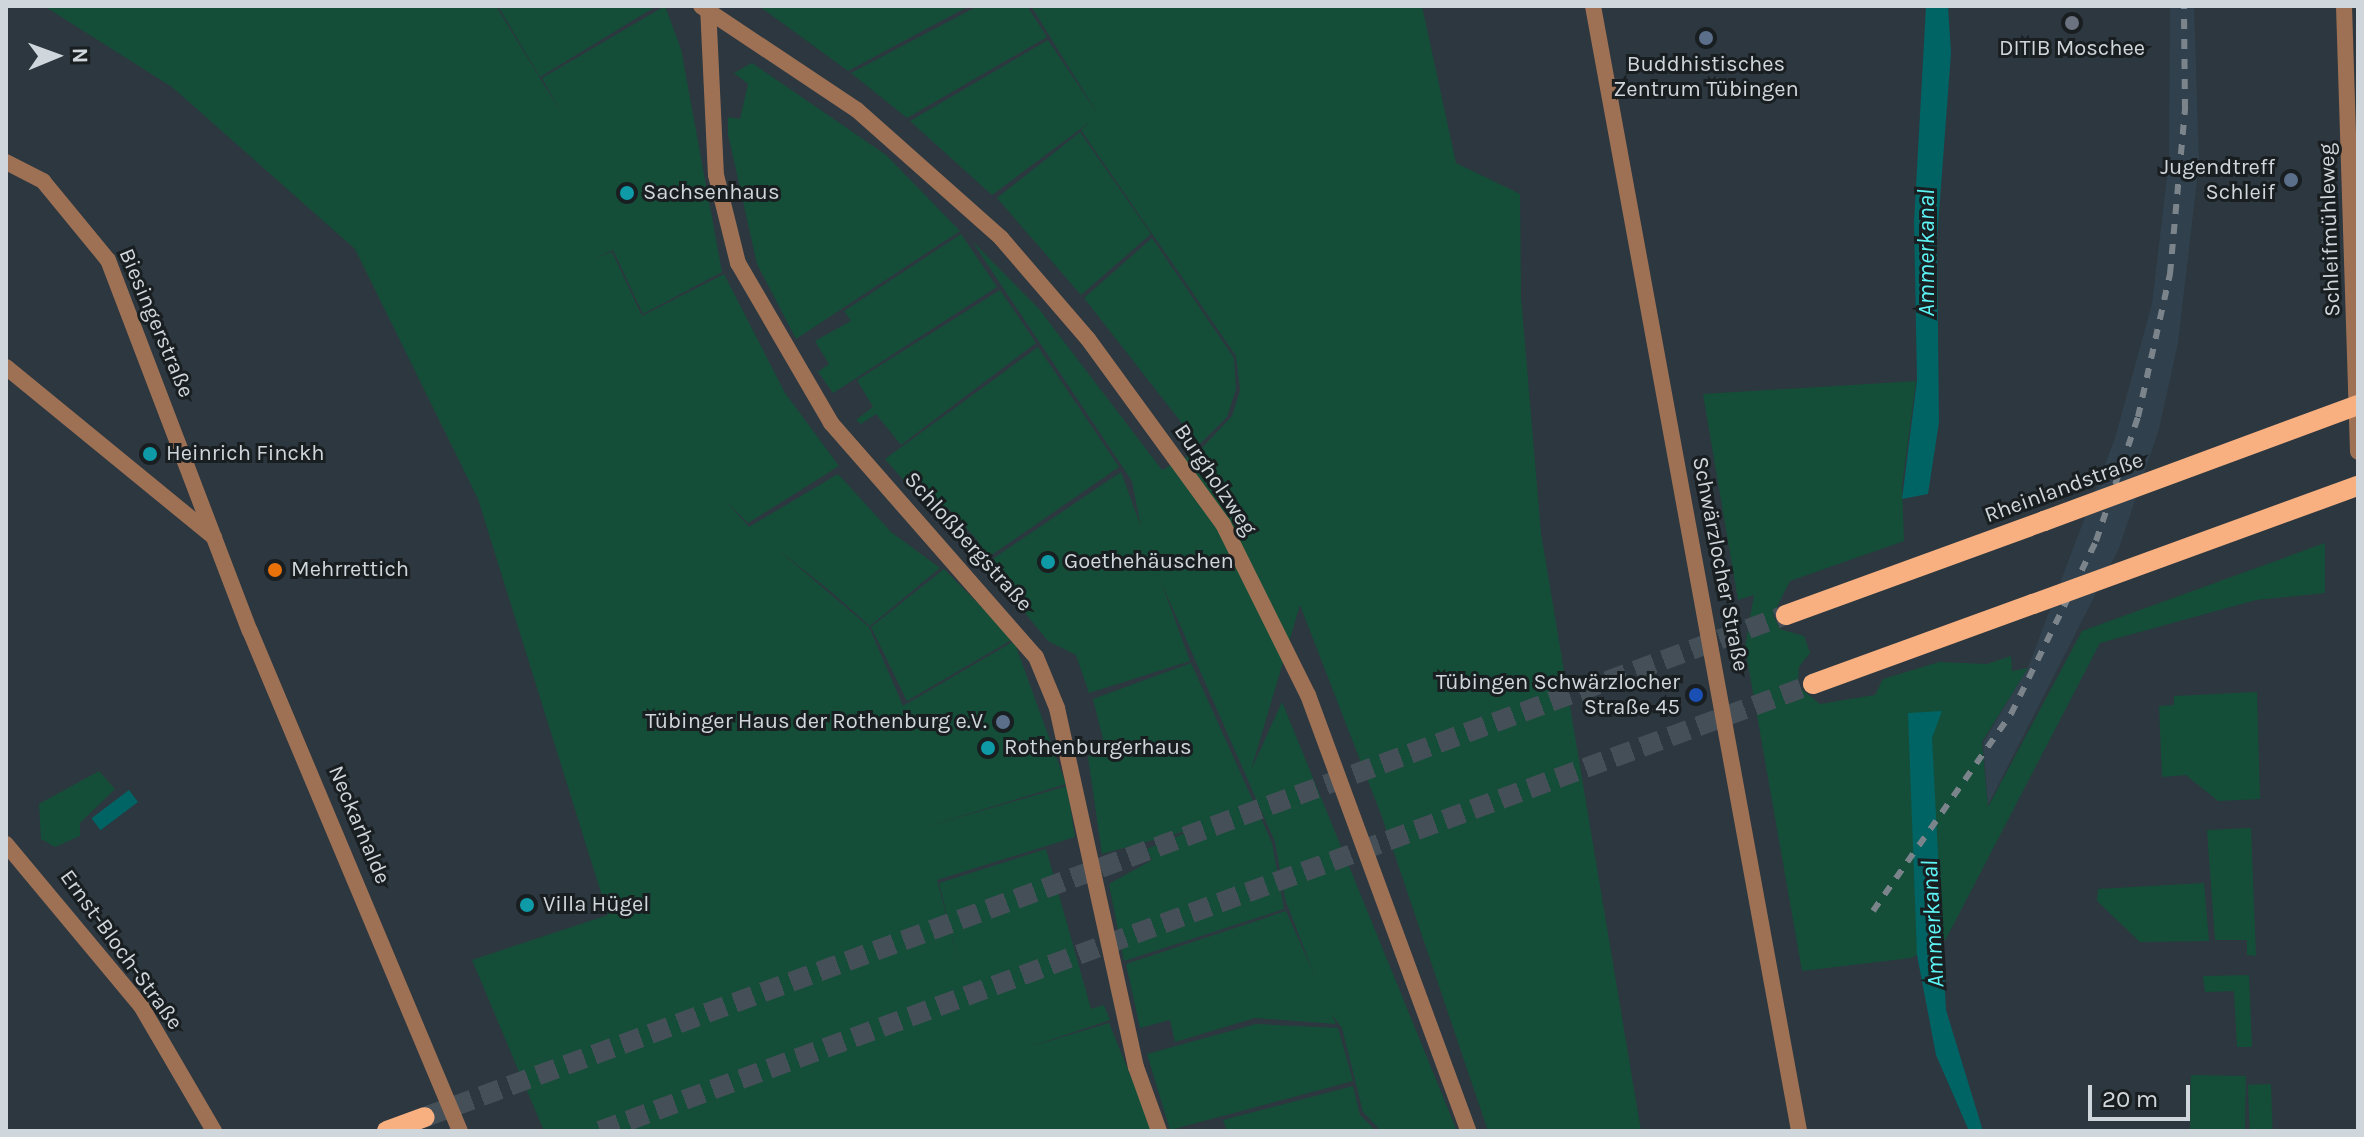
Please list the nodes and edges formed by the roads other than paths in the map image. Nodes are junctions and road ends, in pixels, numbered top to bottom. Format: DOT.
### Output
graph roads {
  1 [pos="1593,6"];
  2 [pos="2344,6"];
  3 [pos="706,7"];
  4 [pos="2351,35"];
  5 [pos="6,162"];
  6 [pos="6,367"];
  7 [pos="2358,405"];
  8 [pos="2358,452"];
  9 [pos="2358,486"];
  10 [pos="215,538"];
  11 [pos="1786,615"];
  12 [pos="1813,684"];
  13 [pos="6,844"];
  14 [pos="425,1117"];
  15 [pos="214,1131"];
  16 [pos="387,1131"];
  17 [pos="460,1131"];
  18 [pos="1159,1131"];
  19 [pos="1468,1131"];
  20 [pos="1799,1131"];
  1 -- 20 [label="street, Schwärzlocher Straße"];
  2 -- 4 [label="street, Schleifmühleweg"];
  3 -- 18 [label="street, Schloßbergstraße"];
  3 -- 19 [label="street, Burgholzweg"];
  4 -- 8 [label="street, Schleifmühleweg"];
  5 -- 10 [label="street, Biesingerstraße"];
  6 -- 10 [label="street"];
  7 -- 11 [label="main road, Rheinlandstraße, bridge"];
  9 -- 12 [label="main road, bridge"];
  10 -- 17 [label="street, Neckarhalde"];
  13 -- 15 [label="street, Ernst-Bloch-Straße"];
  14 -- 16 [label="main road"];
}
